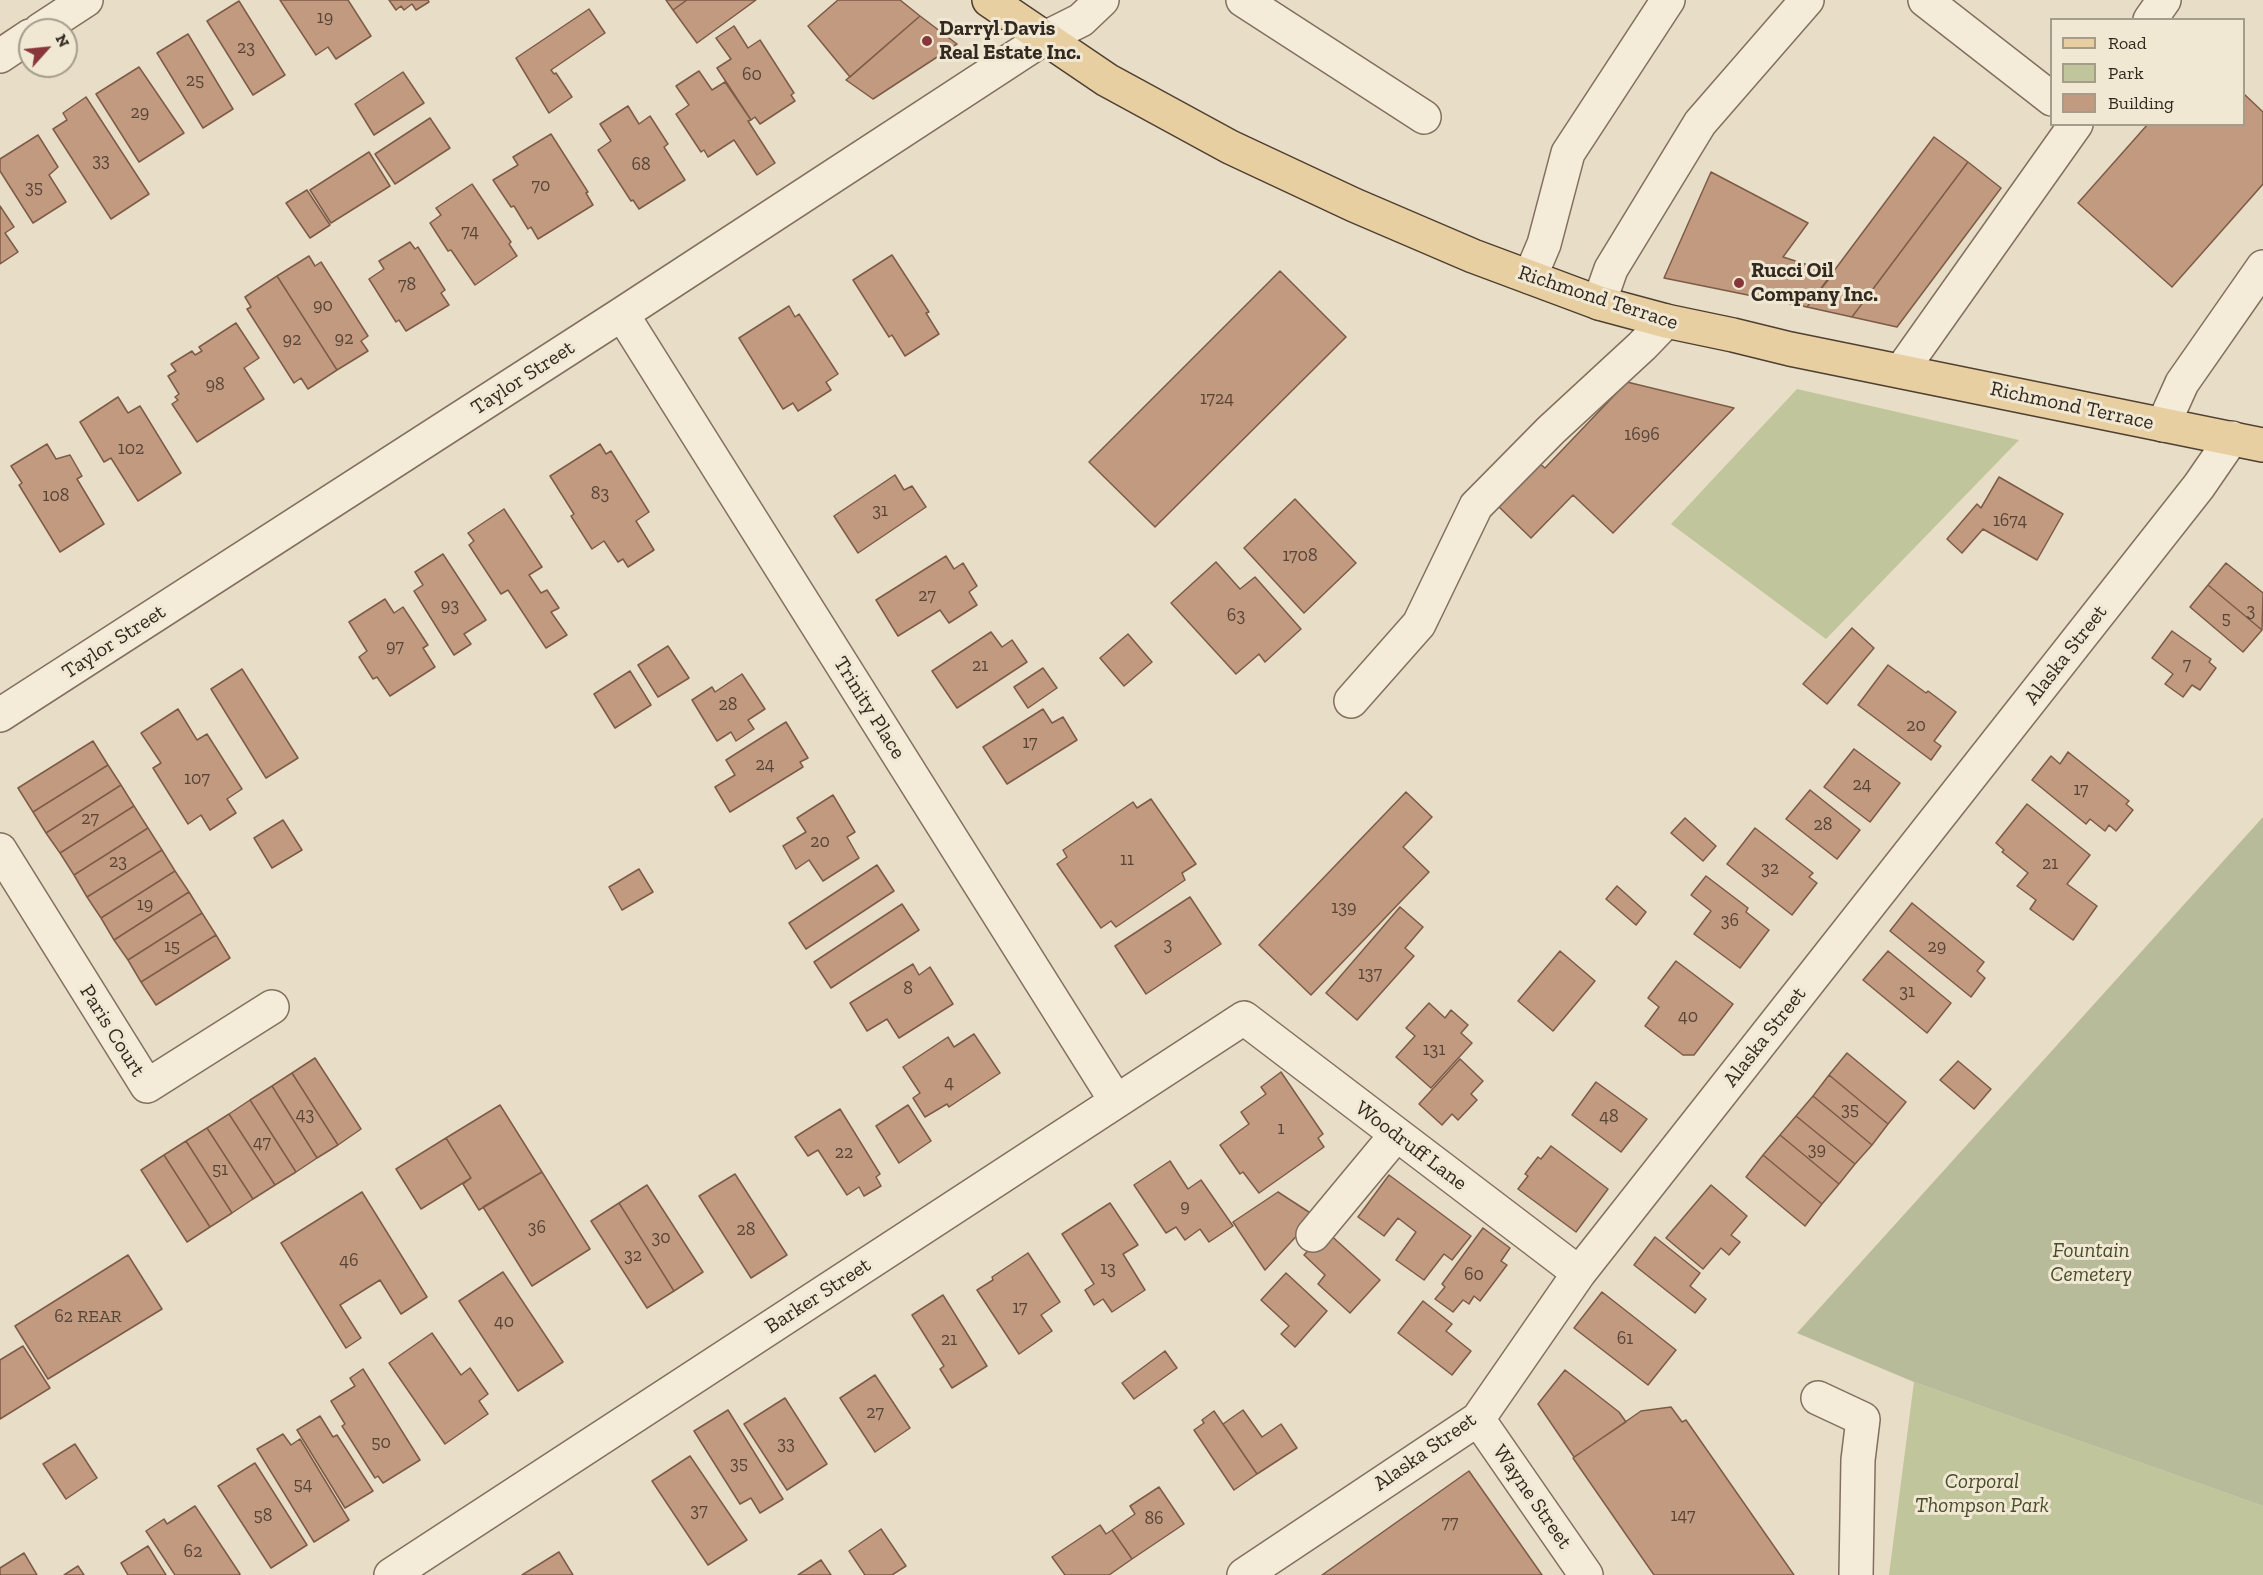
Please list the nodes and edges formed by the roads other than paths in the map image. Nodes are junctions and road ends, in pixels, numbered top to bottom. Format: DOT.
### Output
graph roads {
  1 [pos="86,0"];
  2 [pos="989,0"];
  3 [pos="1102,0"];
  4 [pos="1242,0"];
  5 [pos="1668,0"];
  6 [pos="1807,0"];
  7 [pos="1925,0"];
  8 [pos="2164,0"];
  9 [pos="58,18"];
  10 [pos="2151,18"];
  11 [pos="1044,39"];
  12 [pos="18,44"];
  13 [pos="0,56"];
  14 [pos="2050,97"];
  15 [pos="1424,117"];
  16 [pos="2075,126"];
  17 [pos="2263,267"];
  18 [pos="1530,277"];
  19 [pos="1599,303"];
  20 [pos="622,314"];
  21 [pos="1666,321"];
  22 [pos="1901,371"];
  23 [pos="2163,424"];
  24 [pos="2248,442"];
  25 [pos="1351,701"];
  26 [pos="0,715"];
  27 [pos="0,850"];
  28 [pos="272,1007"];
  29 [pos="1244,1018"];
  30 [pos="1116,1101"];
  31 [pos="1396,1135"];
  32 [pos="1313,1234"];
  33 [pos="1579,1273"];
  34 [pos="1818,1398"];
  35 [pos="1478,1419"];
  36 [pos="392,1575"];
  37 [pos="1244,1575"];
  38 [pos="1586,1575"];
  39 [pos="1856,1575"];
  1 -- 9 [label="street"];
  2 -- 11 [label="main road, Richmond Terrace"];
  3 -- 11 [label="street, Taylor Street"];
  4 -- 15 [label="street"];
  5 -- 18 [label="street"];
  6 -- 19 [label="street"];
  7 -- 14 [label="street"];
  8 -- 10 [label="street"];
  11 -- 18 [label="main road, Richmond Terrace"];
  11 -- 20 [label="street, Taylor Street"];
  12 -- 13 [label="street"];
  16 -- 22 [label="street"];
  17 -- 23 [label="street"];
  18 -- 19 [label="main road, Richmond Terrace"];
  19 -- 21 [label="main road, Richmond Terrace"];
  20 -- 26 [label="street, Taylor Street"];
  20 -- 30 [label="street, Trinity Place"];
  21 -- 22 [label="main road, Richmond Terrace"];
  21 -- 25 [label="street"];
  22 -- 23 [label="main road, Richmond Terrace"];
  23 -- 24 [label="main road, Richmond Terrace"];
  24 -- 33 [label="street, Alaska Street"];
  27 -- 28 [label="street, Paris Court"];
  29 -- 30 [label="street, Barker Street"];
  29 -- 31 [label="street, Woodruff Lane"];
  30 -- 36 [label="street, Barker Street"];
  31 -- 32 [label="street"];
  31 -- 33 [label="street, Woodruff Lane"];
  33 -- 35 [label="street, Alaska Street"];
  34 -- 39 [label="street"];
  35 -- 37 [label="street, Alaska Street"];
  35 -- 38 [label="street, Wayne Street"];
}
